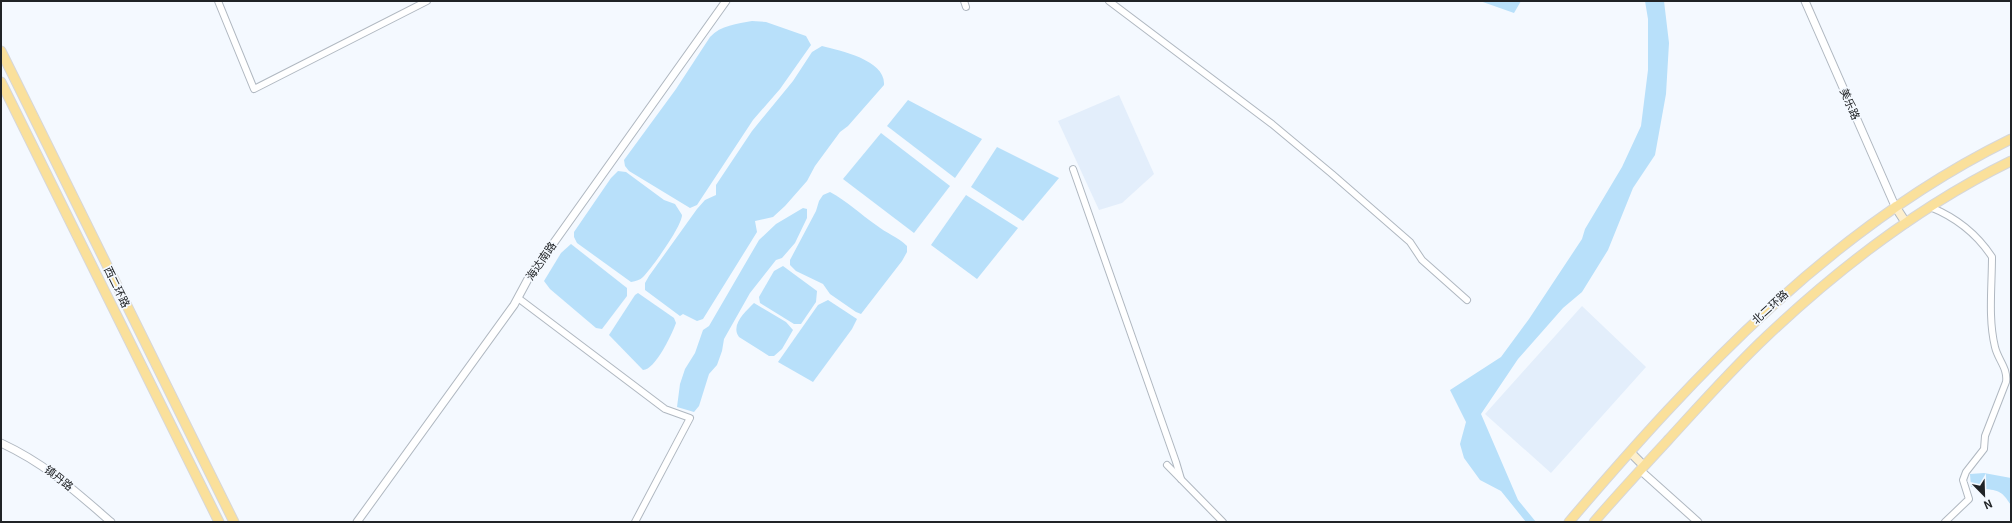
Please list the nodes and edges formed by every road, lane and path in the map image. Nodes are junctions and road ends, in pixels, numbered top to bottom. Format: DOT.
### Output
graph roads {
  1 [pos="218,1"];
  2 [pos="427,1"];
  3 [pos="726,1"];
  4 [pos="1109,1"];
  5 [pos="1805,1"];
  6 [pos="1,51"];
  7 [pos="1,82"];
  8 [pos="2011,139"];
  9 [pos="2011,161"];
  10 [pos="1072,169"];
  11 [pos="1895,206"];
  12 [pos="1930,207"];
  13 [pos="1906,223"];
  14 [pos="518,298"];
  15 [pos="1467,300"];
  16 [pos="1,443"];
  17 [pos="1631,452"];
  18 [pos="1167,465"];
  19 [pos="1642,468"];
  20 [pos="1180,479"];
  21 [pos="111,522"];
  22 [pos="219,522"];
  23 [pos="234,522"];
  24 [pos="357,522"];
  25 [pos="635,522"];
  26 [pos="1223,522"];
  27 [pos="1569,522"];
  28 [pos="1594,522"];
  29 [pos="1698,522"];
  30 [pos="1944,522"];
  1 -- 2 [label="street"];
  3 -- 14 [label="street, 海达南路"];
  4 -- 15 [label="street"];
  5 -- 11 [label="street, 美乐路"];
  6 -- 23 [label="main road, 西二环路"];
  7 -- 22 [label="main road, 西二环路"];
  8 -- 11 [label="main road, 北二环路"];
  9 -- 12 [label="main road, 北二环路"];
  10 -- 20 [label="street"];
  11 -- 13 [label="main road"];
  11 -- 17 [label="main road, 北二环路"];
  12 -- 13 [label="main road, 北二环路"];
  12 -- 30 [label="street"];
  13 -- 19 [label="main road, 北二环路"];
  14 -- 24 [label="street, 海达南路"];
  14 -- 25 [label="street"];
  16 -- 21 [label="street, 镇丹路"];
  17 -- 19 [label="main road"];
  17 -- 27 [label="main road, 北二环路"];
  18 -- 20 [label="street"];
  19 -- 28 [label="main road, 北二环路"];
  19 -- 29 [label="street"];
  20 -- 26 [label="street"];
}
